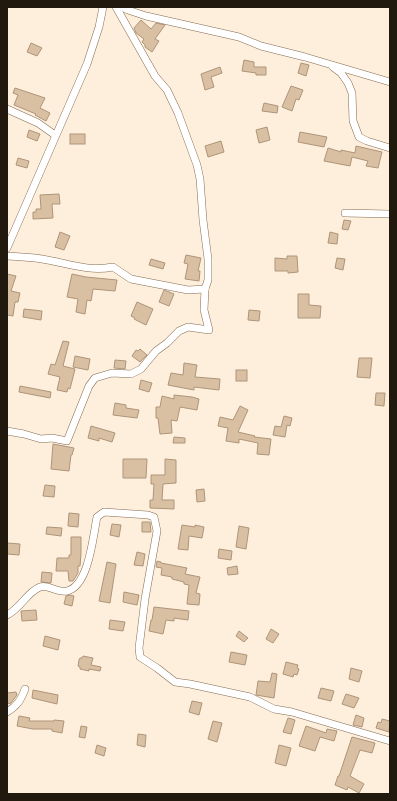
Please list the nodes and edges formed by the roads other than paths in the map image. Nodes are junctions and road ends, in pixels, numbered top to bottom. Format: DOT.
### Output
graph roads {
  1 [pos="103,7"];
  2 [pos="116,7"];
  3 [pos="122,7"];
  4 [pos="332,65"];
  5 [pos="390,82"];
  6 [pos="7,109"];
  7 [pos="55,135"];
  8 [pos="390,148"];
  9 [pos="345,214"];
  10 [pos="390,214"];
  11 [pos="7,248"];
  12 [pos="7,256"];
  13 [pos="205,289"];
  14 [pos="7,431"];
  15 [pos="7,615"];
  16 [pos="25,689"];
  17 [pos="7,712"];
  18 [pos="390,741"];
  1 -- 7 [label="street"];
  2 -- 13 [label="street"];
  3 -- 4 [label="street"];
  4 -- 5 [label="street"];
  4 -- 8 [label="street"];
  6 -- 7 [label="street"];
  7 -- 11 [label="street"];
  9 -- 10 [label="street"];
  12 -- 13 [label="street"];
  13 -- 14 [label="street"];
  15 -- 18 [label="street"];
  16 -- 17 [label="street"];
}
